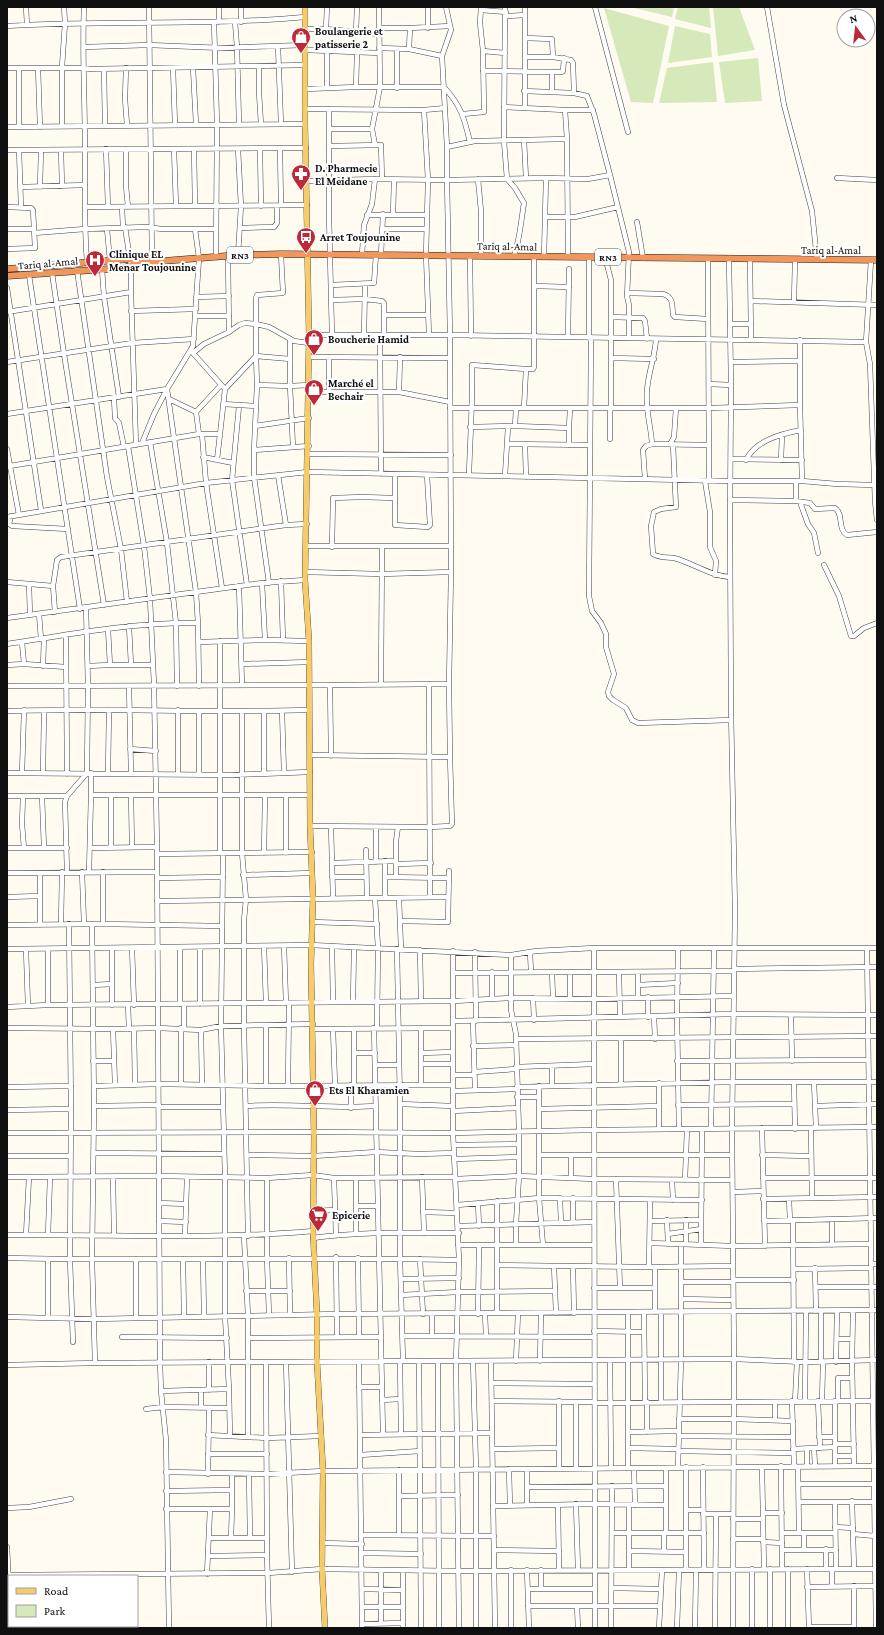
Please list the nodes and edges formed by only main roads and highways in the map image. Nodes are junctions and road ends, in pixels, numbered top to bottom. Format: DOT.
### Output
graph roads {
  1 [pos="305,7"];
  2 [pos="308,254"];
  3 [pos="874,260"];
  4 [pos="138,263"];
  5 [pos="7,269"];
  6 [pos="7,276"];
  7 [pos="325,1628"];
  1 -- 2 [label="main road"];
  2 -- 3 [label="highway, Tariq al-Amal / RN3"];
  2 -- 4 [label="highway, Tariq al-Amal / RN3"];
  2 -- 7 [label="main road"];
  4 -- 5 [label="highway, Tariq al-Amal"];
  4 -- 6 [label="highway, Tariq al-Amal / RN3"];
}
